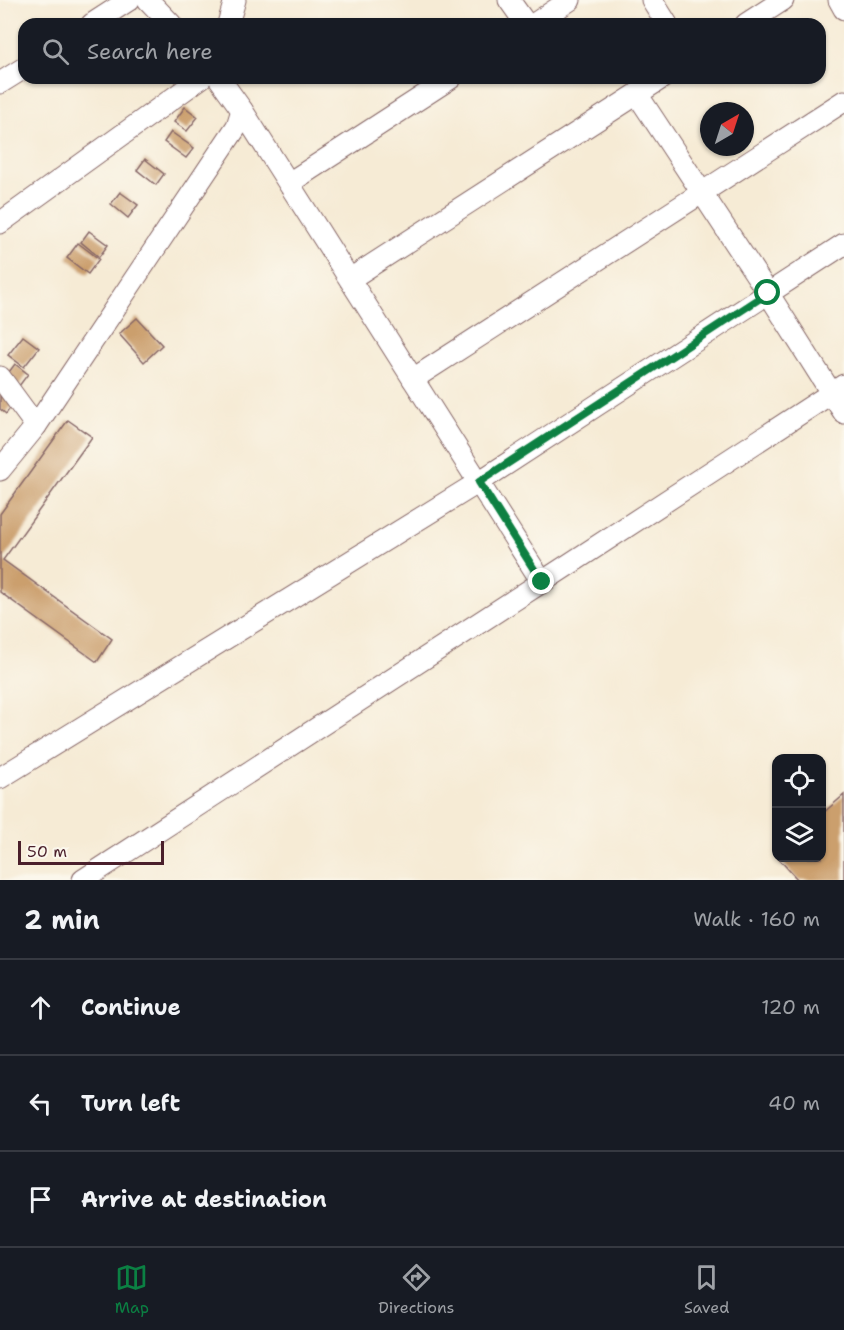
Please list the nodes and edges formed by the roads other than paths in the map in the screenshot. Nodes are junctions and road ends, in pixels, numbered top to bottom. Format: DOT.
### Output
graph roads {
  1 [pos="129,0"];
  2 [pos="148,0"];
  3 [pos="235,0"];
  4 [pos="509,0"];
  5 [pos="570,0"];
  6 [pos="652,0"];
  7 [pos="783,0"];
  8 [pos="839,0"];
  9 [pos="844,9"];
  10 [pos="101,18"];
  11 [pos="165,18"];
  12 [pos="230,18"];
  13 [pos="522,18"];
  14 [pos="543,18"];
  15 [pos="663,18"];
  16 [pos="755,18"];
  17 [pos="18,72"];
  18 [pos="0,83"];
  19 [pos="193,84"];
  20 [pos="223,84"];
  21 [pos="442,84"];
  22 [pos="653,84"];
  23 [pos="637,94"];
  24 [pos="844,100"];
  25 [pos="242,110"];
  26 [pos="289,183"];
  27 [pos="701,193"];
  28 [pos="0,223"];
  29 [pos="844,244"];
  30 [pos="350,279"];
  31 [pos="768,293"];
  32 [pos="0,377"];
  33 [pos="413,380"];
  34 [pos="837,389"];
  35 [pos="844,413"];
  36 [pos="36,426"];
  37 [pos="0,470"];
  38 [pos="479,482"];
  39 [pos="542,582"];
  40 [pos="0,777"];
  41 [pos="83,880"];
  1 -- 10 [label="street"];
  2 -- 11 [label="street"];
  3 -- 12 [label="street"];
  4 -- 13 [label="street"];
  5 -- 14 [label="street"];
  6 -- 15 [label="street"];
  7 -- 16 [label="street"];
  8 -- 9 [label="street"];
  17 -- 18 [label="street"];
  19 -- 28 [label="street"];
  20 -- 25 [label="street"];
  21 -- 26 [label="street"];
  22 -- 23 [label="street"];
  23 -- 27 [label="street"];
  23 -- 30 [label="street"];
  24 -- 27 [label="street"];
  25 -- 26 [label="street"];
  25 -- 36 [label="street"];
  26 -- 30 [label="street"];
  27 -- 31 [label="street"];
  27 -- 33 [label="street"];
  29 -- 31 [label="street"];
  30 -- 33 [label="street"];
  31 -- 34 [label="street"];
  31 -- 38 [label="street"];
  32 -- 36 [label="street"];
  33 -- 38 [label="street"];
  34 -- 35 [label="street"];
  34 -- 39 [label="street"];
  36 -- 37 [label="street"];
  38 -- 39 [label="street"];
  38 -- 40 [label="street"];
  39 -- 41 [label="street"];
}
